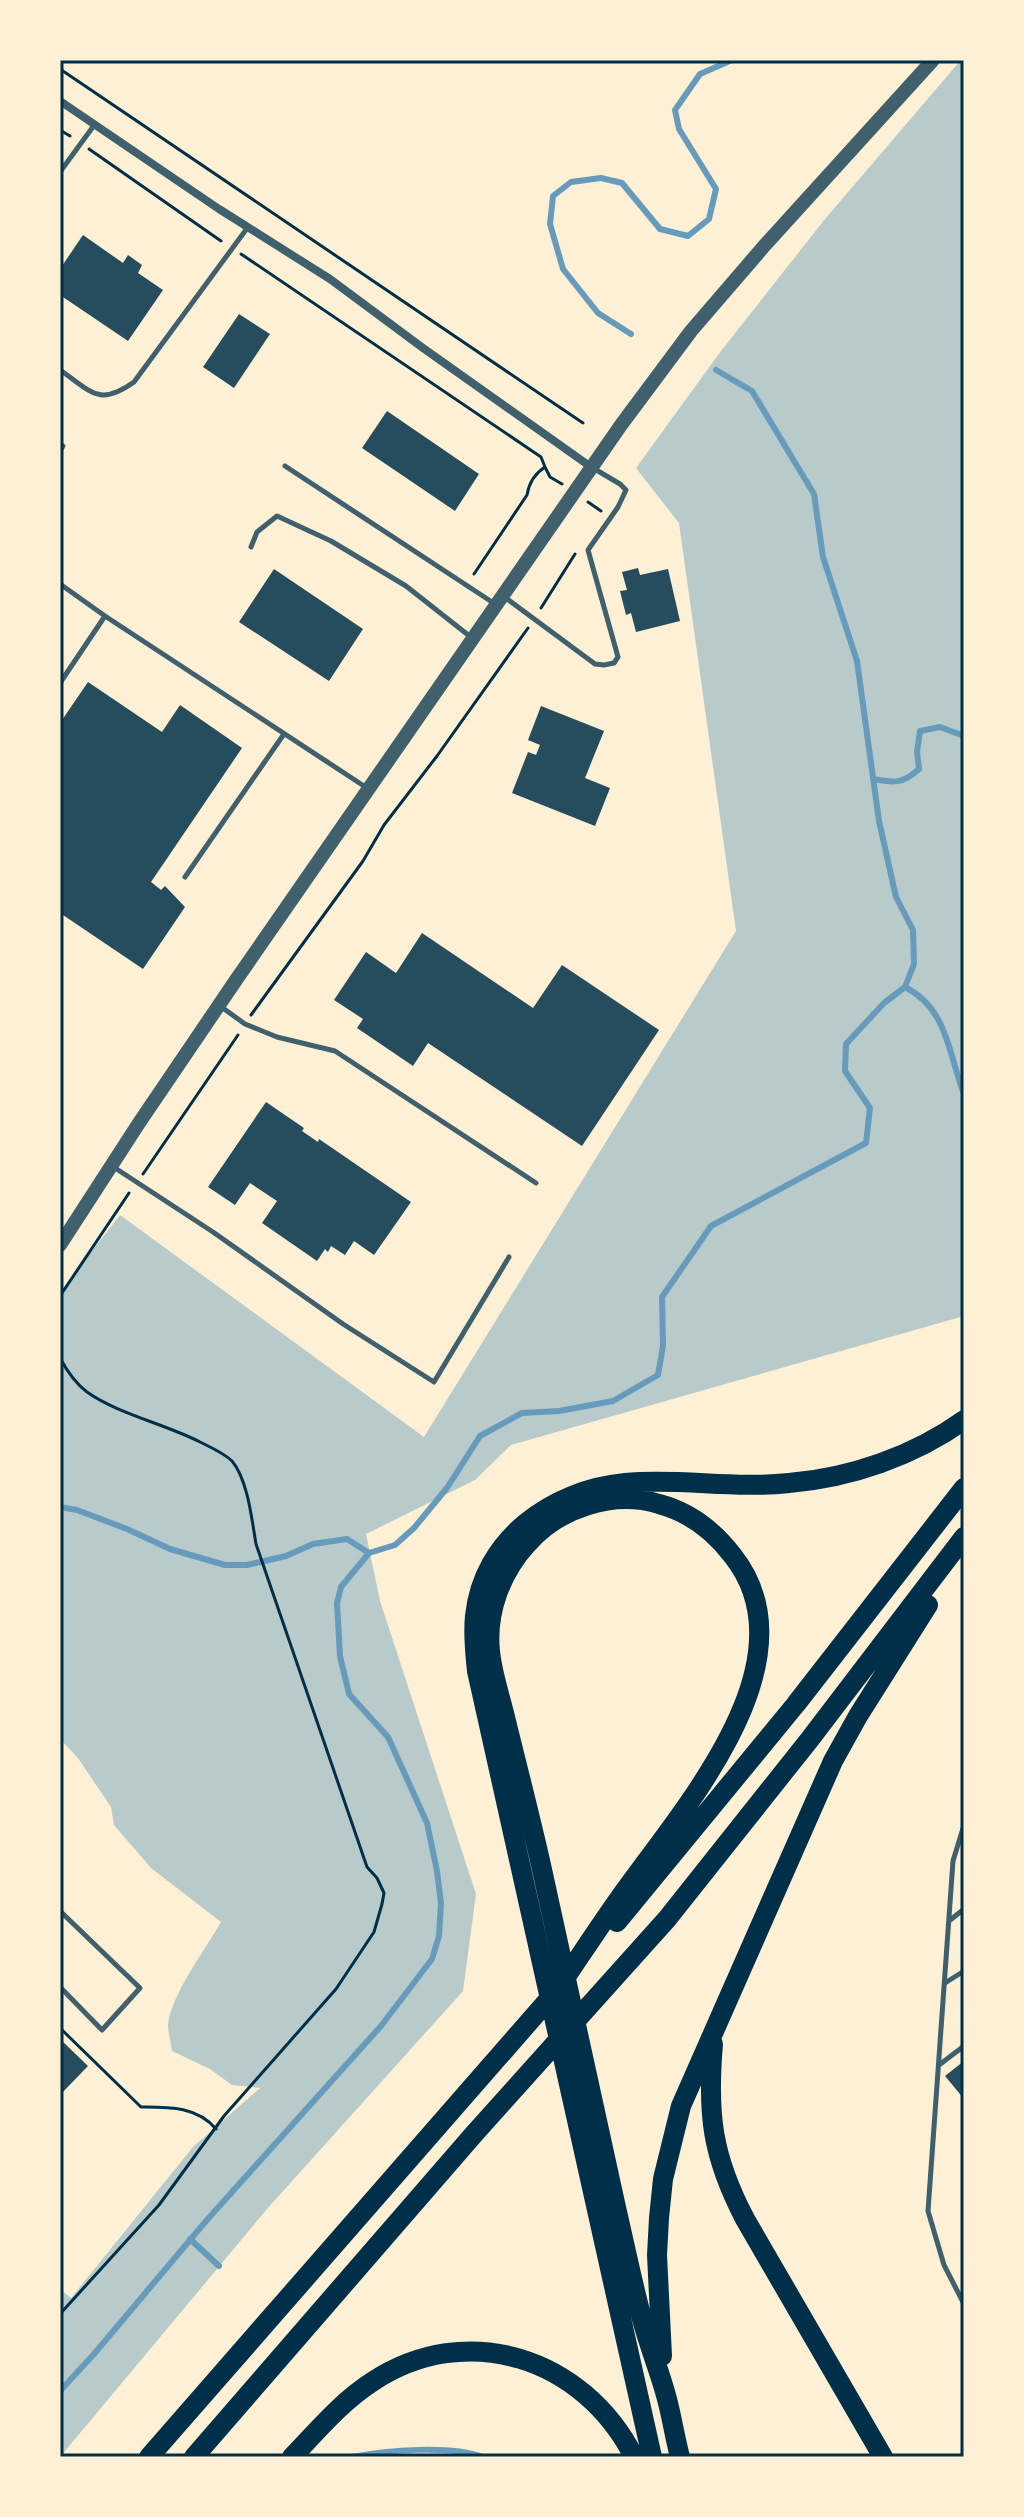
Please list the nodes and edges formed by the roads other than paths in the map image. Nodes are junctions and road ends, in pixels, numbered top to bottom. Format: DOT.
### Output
graph roads {
  1 [pos="933,60"];
  2 [pos="60,101"];
  3 [pos="95,124"];
  4 [pos="60,172"];
  5 [pos="248,226"];
  6 [pos="60,370"];
  7 [pos="60,444"];
  8 [pos="60,451"];
  9 [pos="285,466"];
  10 [pos="591,467"];
  11 [pos="251,547"];
  12 [pos="60,584"];
  13 [pos="499,600"];
  14 [pos="105,616"];
  15 [pos="473,638"];
  16 [pos="60,683"];
  17 [pos="284,734"];
  18 [pos="368,789"];
  19 [pos="185,877"];
  20 [pos="219,1006"];
  21 [pos="111,1166"];
  22 [pos="536,1183"];
  23 [pos="60,1245"];
  24 [pos="509,1257"];
  25 [pos="964,1420"];
  26 [pos="964,1488"];
  27 [pos="964,1537"];
  28 [pos="964,1548"];
  29 [pos="964,1825"];
  30 [pos="964,1909"];
  31 [pos="60,1911"];
  32 [pos="949,1921"];
  33 [pos="964,1971"];
  34 [pos="944,1983"];
  35 [pos="60,1987"];
  36 [pos="557,1990"];
  37 [pos="714,2033"];
  38 [pos="964,2046"];
  39 [pos="939,2066"];
  40 [pos="964,2304"];
  41 [pos="667,2399"];
  42 [pos="149,2457"];
  43 [pos="194,2457"];
  44 [pos="292,2457"];
  45 [pos="634,2457"];
  46 [pos="652,2457"];
  47 [pos="680,2457"];
  48 [pos="883,2457"];
  1 -- 10 [label="street"];
  2 -- 3 [label="street"];
  3 -- 4 [label="lane"];
  3 -- 5 [label="street"];
  5 -- 6 [label="lane"];
  5 -- 10 [label="street"];
  7 -- 8 [label="lane"];
  9 -- 13 [label="lane"];
  10 -- 13 [label="street"];
  10 -- 13 [label="lane"];
  11 -- 15 [label="lane"];
  12 -- 14 [label="lane"];
  13 -- 15 [label="street"];
  14 -- 16 [label="lane"];
  14 -- 17 [label="lane"];
  15 -- 18 [label="street"];
  17 -- 18 [label="lane"];
  17 -- 19 [label="lane"];
  18 -- 20 [label="street"];
  20 -- 21 [label="street"];
  20 -- 22 [label="lane"];
  21 -- 23 [label="street"];
  21 -- 24 [label="lane"];
  25 -- 46 [label="highway"];
  26 -- 36 [label="highway"];
  27 -- 43 [label="highway"];
  28 -- 37 [label="highway"];
  29 -- 32 [label="lane"];
  30 -- 32 [label="lane"];
  31 -- 35 [label="lane"];
  32 -- 34 [label="lane"];
  33 -- 34 [label="lane"];
  34 -- 39 [label="lane"];
  36 -- 41 [label="highway"];
  36 -- 42 [label="highway"];
  37 -- 41 [label="highway"];
  37 -- 48 [label="highway"];
  38 -- 39 [label="lane"];
  39 -- 40 [label="lane"];
  41 -- 47 [label="highway"];
  44 -- 45 [label="highway"];
}
